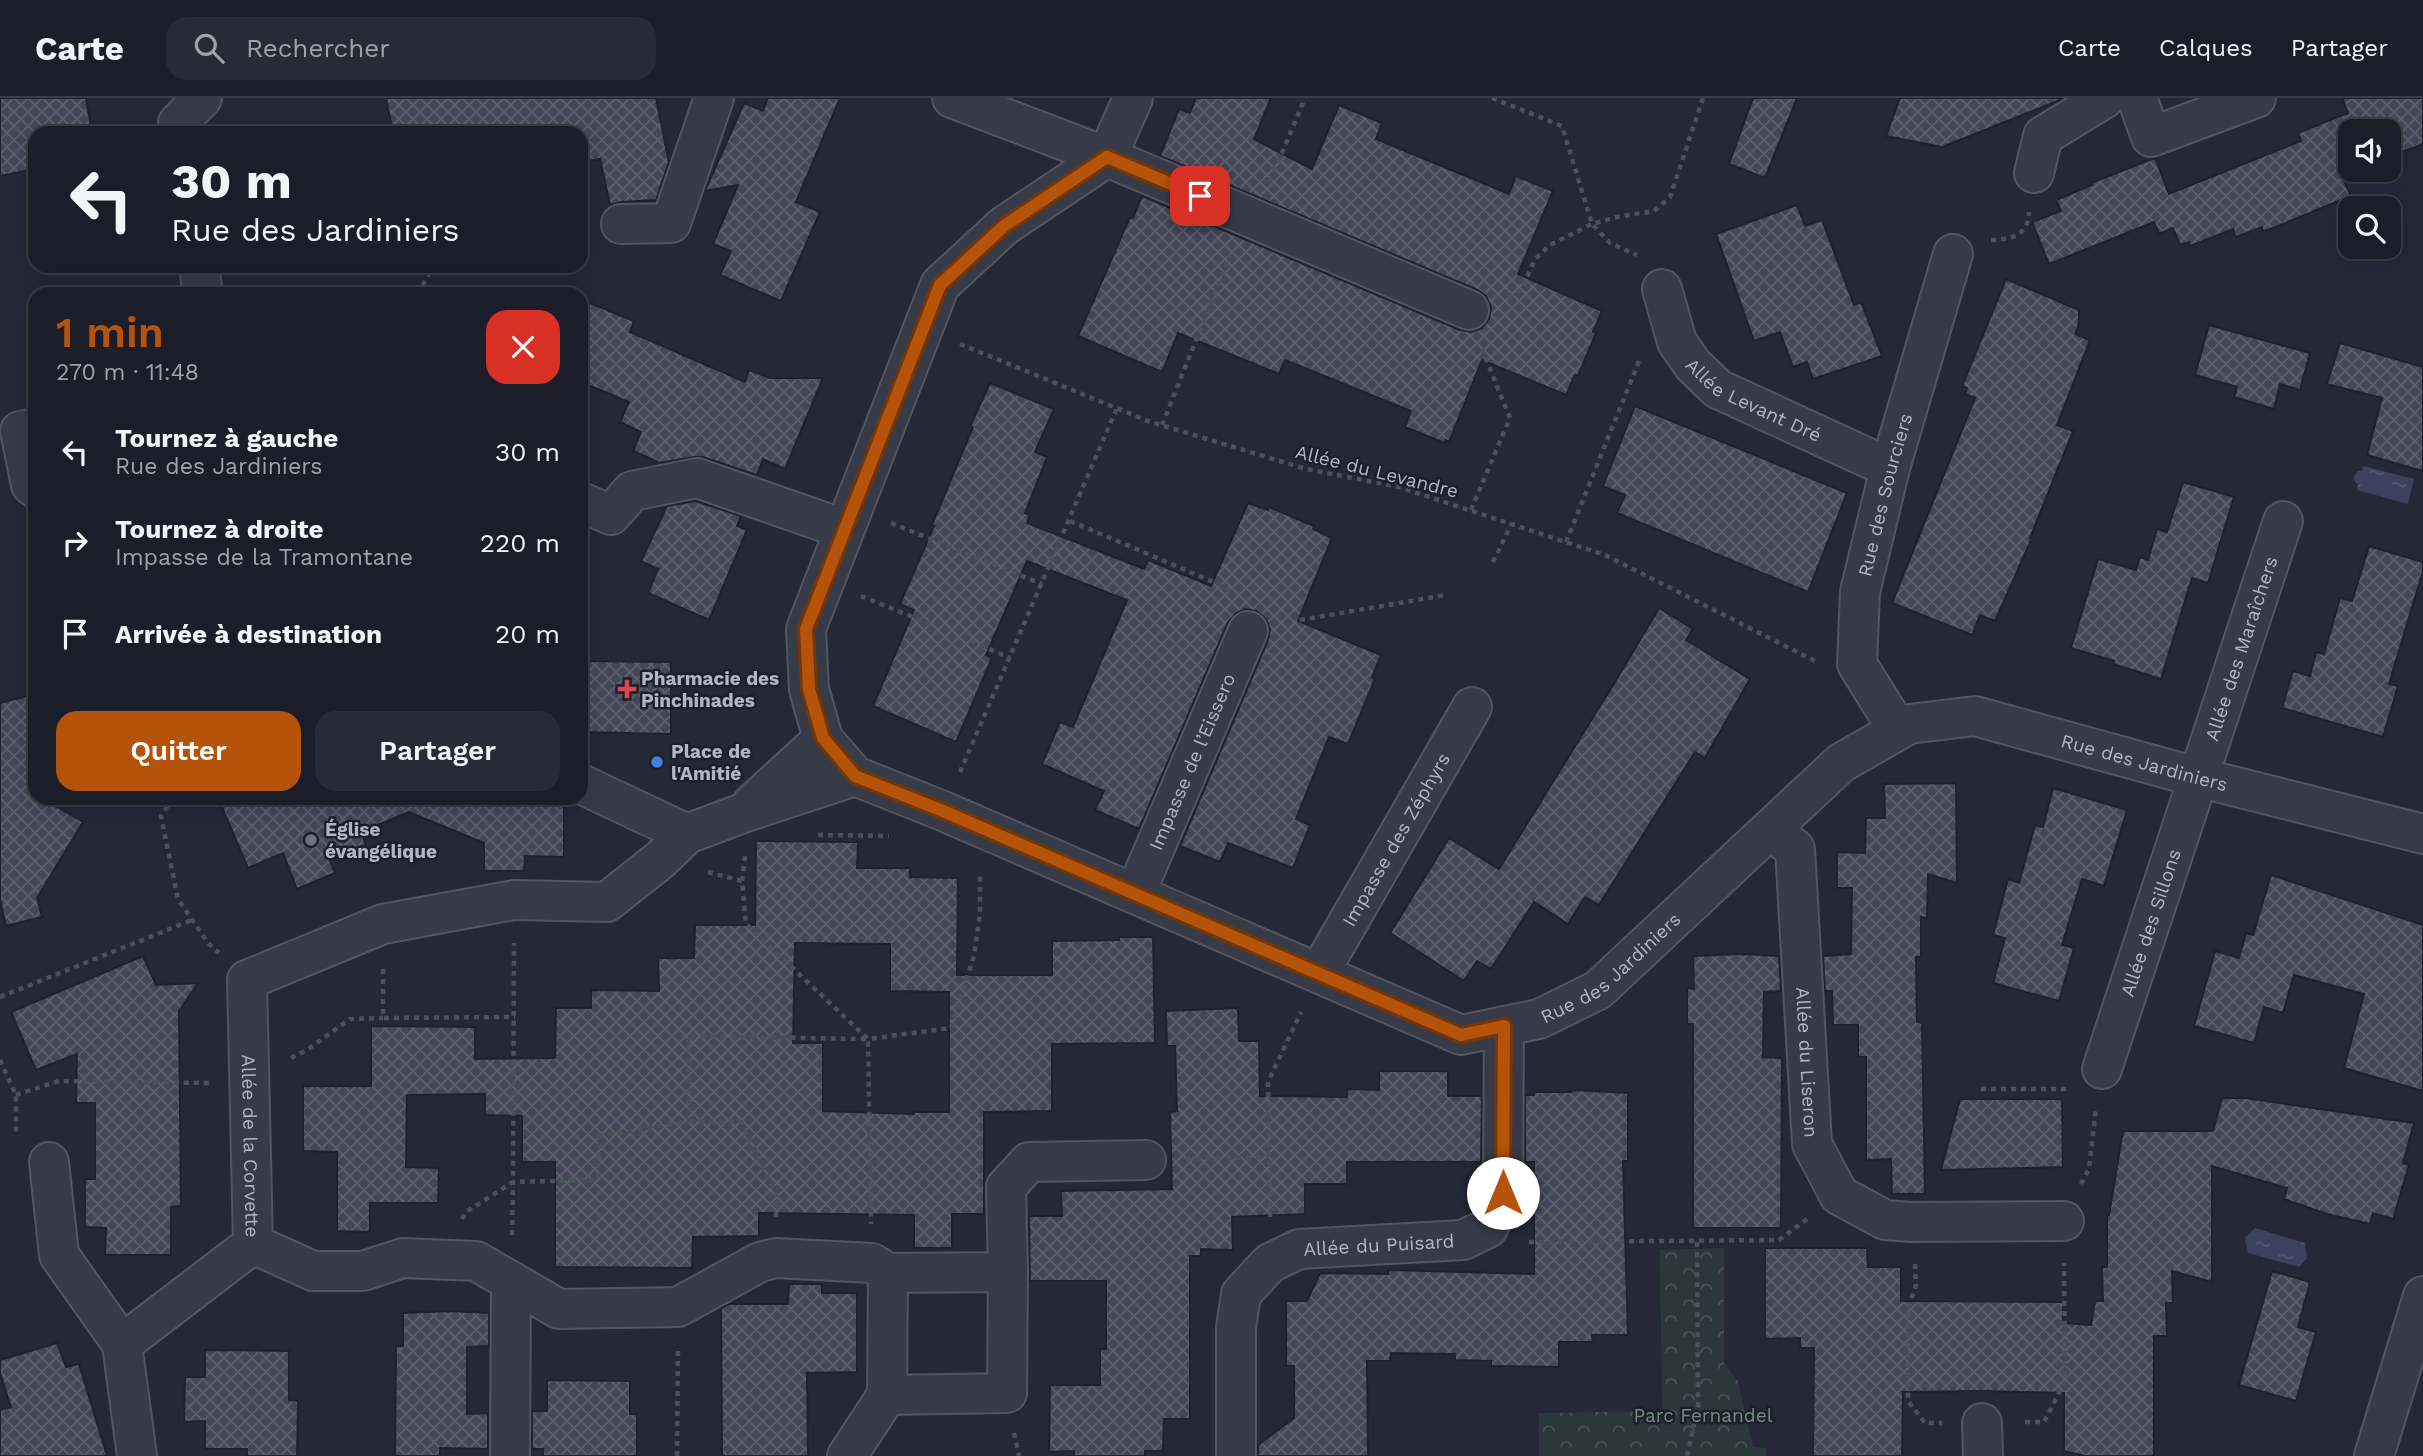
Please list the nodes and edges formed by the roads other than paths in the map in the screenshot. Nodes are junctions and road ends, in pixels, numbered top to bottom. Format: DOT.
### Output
graph roads {
  1 [pos="202,98"];
  2 [pos="714,98"];
  3 [pos="952,98"];
  4 [pos="1133,98"];
  5 [pos="2105,98"];
  6 [pos="2137,98"];
  7 [pos="2256,98"];
  8 [pos="179,126"];
  9 [pos="1107,157"];
  10 [pos="2031,191"];
  11 [pos="621,224"];
  12 [pos="1953,254"];
  13 [pos="1662,289"];
  14 [pos="1469,310"];
  15 [pos="28,429"];
  16 [pos="28,467"];
  17 [pos="1890,468"];
  18 [pos="588,505"];
  19 [pos="848,519"];
  20 [pos="2283,521"];
  21 [pos="1248,631"];
  22 [pos="1472,707"];
  23 [pos="1898,730"];
  24 [pos="823,738"];
  25 [pos="855,776"];
  26 [pos="2197,777"];
  27 [pos="588,787"];
  28 [pos="744,829"];
  29 [pos="1770,830"];
  30 [pos="687,834"];
  31 [pos="2423,834"];
  32 [pos="1135,894"];
  33 [pos="1319,973"];
  34 [pos="1504,1026"];
  35 [pos="2100,1079"];
  36 [pos="1146,1160"];
  37 [pos="49,1162"];
  38 [pos="2063,1221"];
  39 [pos="253,1244"];
  40 [pos="880,1268"];
  41 [pos="1008,1272"];
  42 [pos="511,1281"];
  43 [pos="2423,1296"];
  44 [pos="122,1344"];
  45 [pos="887,1395"];
  46 [pos="137,1456"];
  47 [pos="510,1456"];
  48 [pos="847,1456"];
  49 [pos="1236,1456"];
  50 [pos="2374,1456"];
  1 -- 8 [label="street"];
  2 -- 11 [label="street"];
  3 -- 9 [label="street"];
  4 -- 9 [label="street"];
  5 -- 10 [label="street"];
  6 -- 7 [label="street"];
  9 -- 14 [label="street"];
  9 -- 19 [label="street, Rue des Jardiniers"];
  12 -- 17 [label="street, Rue des Sourciers"];
  13 -- 17 [label="street, Allée Levant Dré"];
  15 -- 16 [label="street"];
  17 -- 23 [label="street, Rue des Sourciers"];
  18 -- 19 [label="street"];
  19 -- 24 [label="street, Rue des Jardiniers"];
  20 -- 26 [label="street, Allée des Maraîchers"];
  21 -- 32 [label="street, Impasse de l’Eissero"];
  22 -- 33 [label="street, Impasse des Zéphyrs"];
  23 -- 26 [label="street, Rue des Jardiniers"];
  23 -- 29 [label="street, Rue des Jardiniers"];
  24 -- 25 [label="street, Rue des Jardiniers"];
  24 -- 28 [label="street"];
  25 -- 28 [label="street"];
  25 -- 32 [label="street, Rue des Jardiniers"];
  26 -- 31 [label="street, Rue des Jardiniers"];
  26 -- 35 [label="street, Allée des Sillons"];
  27 -- 30 [label="street"];
  28 -- 30 [label="street"];
  29 -- 34 [label="street, Rue des Jardiniers"];
  29 -- 38 [label="street, Allée du Liseron"];
  30 -- 39 [label="street, Allée de la Corvette"];
  32 -- 33 [label="street, Rue des Jardiniers"];
  33 -- 34 [label="street, Rue des Jardiniers"];
  34 -- 49 [label="street, Allée du Puisard"];
  36 -- 41 [label="street"];
  37 -- 44 [label="street"];
  39 -- 42 [label="street, Allée de la Corvette"];
  39 -- 44 [label="street"];
  40 -- 41 [label="street, Allée de la Corvette"];
  40 -- 42 [label="street, Allée de la Corvette"];
  40 -- 45 [label="street"];
  41 -- 45 [label="street"];
  42 -- 47 [label="street"];
  43 -- 50 [label="street"];
  44 -- 46 [label="street"];
  45 -- 48 [label="street"];
}
